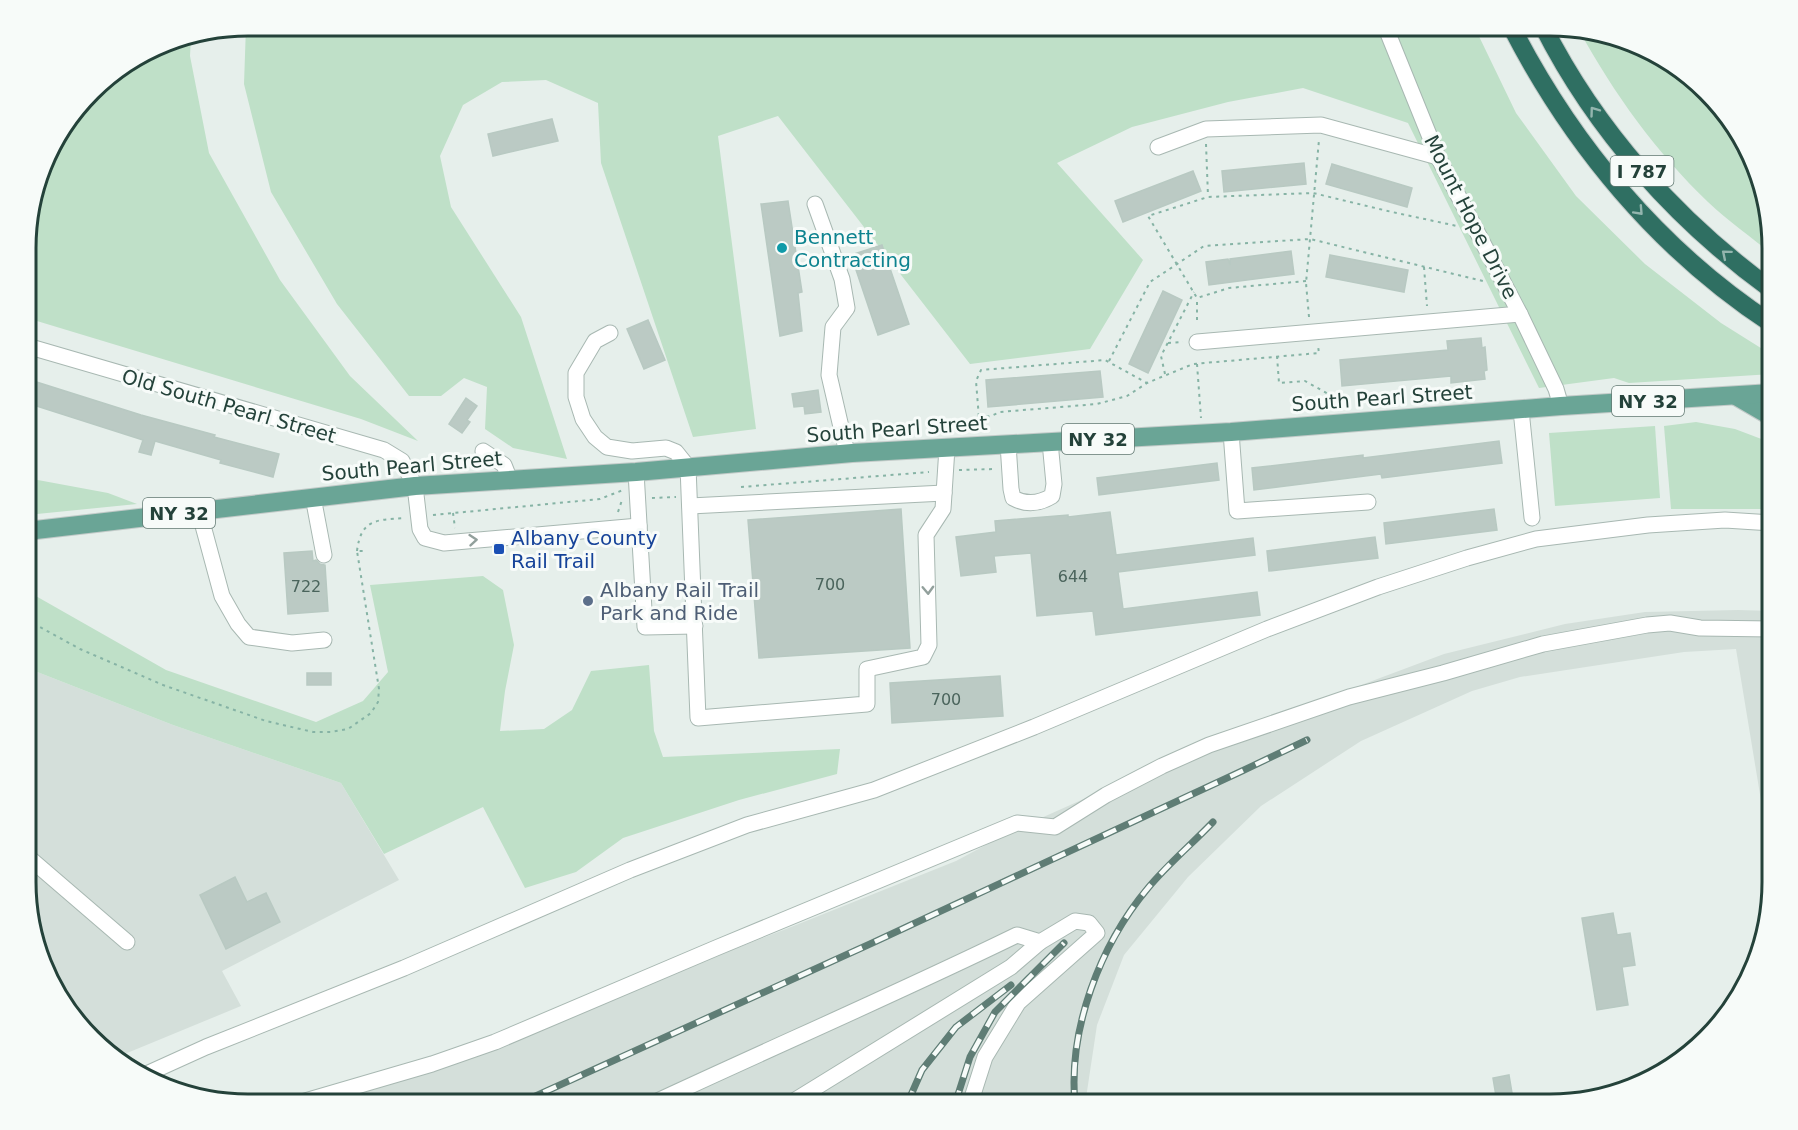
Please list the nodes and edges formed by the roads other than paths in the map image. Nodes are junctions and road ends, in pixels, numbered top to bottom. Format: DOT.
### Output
graph roads {
  1 [pos="1389,36"];
  2 [pos="1516,36"];
  3 [pos="1549,36"];
  4 [pos="1158,147"];
  5 [pos="1438,157"];
  6 [pos="815,204"];
  7 [pos="1762,282"];
  8 [pos="1520,314"];
  9 [pos="1762,317"];
  10 [pos="610,333"];
  11 [pos="1197,342"];
  12 [pos="36,349"];
  13 [pos="1762,394"];
  14 [pos="1736,396"];
  15 [pos="1560,406"];
  16 [pos="1521,410"];
  17 [pos="1762,411"];
  18 [pos="1231,432"];
  19 [pos="1008,444"];
  20 [pos="947,448"];
  21 [pos="1051,449"];
  22 [pos="483,451"];
  23 [pos="847,453"];
  24 [pos="688,467"];
  25 [pos="636,472"];
  26 [pos="510,480"];
  27 [pos="416,486"];
  28 [pos="313,497"];
  29 [pos="944,501"];
  30 [pos="1368,502"];
  31 [pos="690,506"];
  32 [pos="199,511"];
  33 [pos="1532,518"];
  34 [pos="1762,522"];
  35 [pos="639,526"];
  36 [pos="36,530"];
  37 [pos="324,555"];
  38 [pos="695,626"];
  39 [pos="1762,629"];
  40 [pos="324,640"];
  41 [pos="36,864"];
  42 [pos="127,942"];
  43 [pos="1040,942"];
  44 [pos="152,1071"];
  45 [pos="329,1094"];
  46 [pos="673,1094"];
  47 [pos="805,1094"];
  48 [pos="973,1094"];
  1 -- 5 [label="street, Mount Hope Drive"];
  2 -- 9 [label="highway, I 787, one-way"];
  7 -- 3 [label="highway, I 787, one-way"];
  4 -- 5 [label="street"];
  5 -- 8 [label="street, Mount Hope Drive"];
  6 -- 23 [label="street"];
  8 -- 11 [label="street"];
  8 -- 15 [label="street, Mount Hope Drive"];
  10 -- 24 [label="street"];
  12 -- 27 [label="street, Old South Pearl Street"];
  13 -- 14 [label="main road, South Pearl Street / NY 32"];
  14 -- 15 [label="main road, South Pearl Street / NY 32"];
  14 -- 17 [label="main road"];
  15 -- 16 [label="main road, South Pearl Street / NY 32"];
  16 -- 18 [label="main road, South Pearl Street / NY 32"];
  16 -- 33 [label="street"];
  18 -- 21 [label="main road, South Pearl Street / NY 32"];
  18 -- 30 [label="street"];
  19 -- 20 [label="main road, South Pearl Street / NY 32"];
  19 -- 21 [label="main road, South Pearl Street / NY 32"];
  19 -- 21 [label="street"];
  20 -- 23 [label="main road, South Pearl Street / NY 32"];
  20 -- 29 [label="street"];
  22 -- 26 [label="street"];
  23 -- 24 [label="main road, South Pearl Street / NY 32"];
  24 -- 25 [label="main road, South Pearl Street / NY 32"];
  24 -- 31 [label="street"];
  25 -- 26 [label="main road, South Pearl Street / NY 32"];
  25 -- 35 [label="street"];
  26 -- 27 [label="main road, South Pearl Street / NY 32"];
  27 -- 28 [label="main road, South Pearl Street / NY 32"];
  27 -- 35 [label="street, one-way"];
  28 -- 32 [label="main road, South Pearl Street / NY 32"];
  28 -- 37 [label="street"];
  29 -- 31 [label="street"];
  29 -- 38 [label="street, one-way"];
  31 -- 38 [label="street"];
  32 -- 36 [label="main road, South Pearl Street / NY 32"];
  32 -- 40 [label="street"];
  34 -- 44 [label="street"];
  35 -- 38 [label="street"];
  39 -- 45 [label="street"];
  41 -- 42 [label="street"];
  43 -- 46 [label="street"];
  43 -- 47 [label="street"];
  43 -- 48 [label="street"];
}
